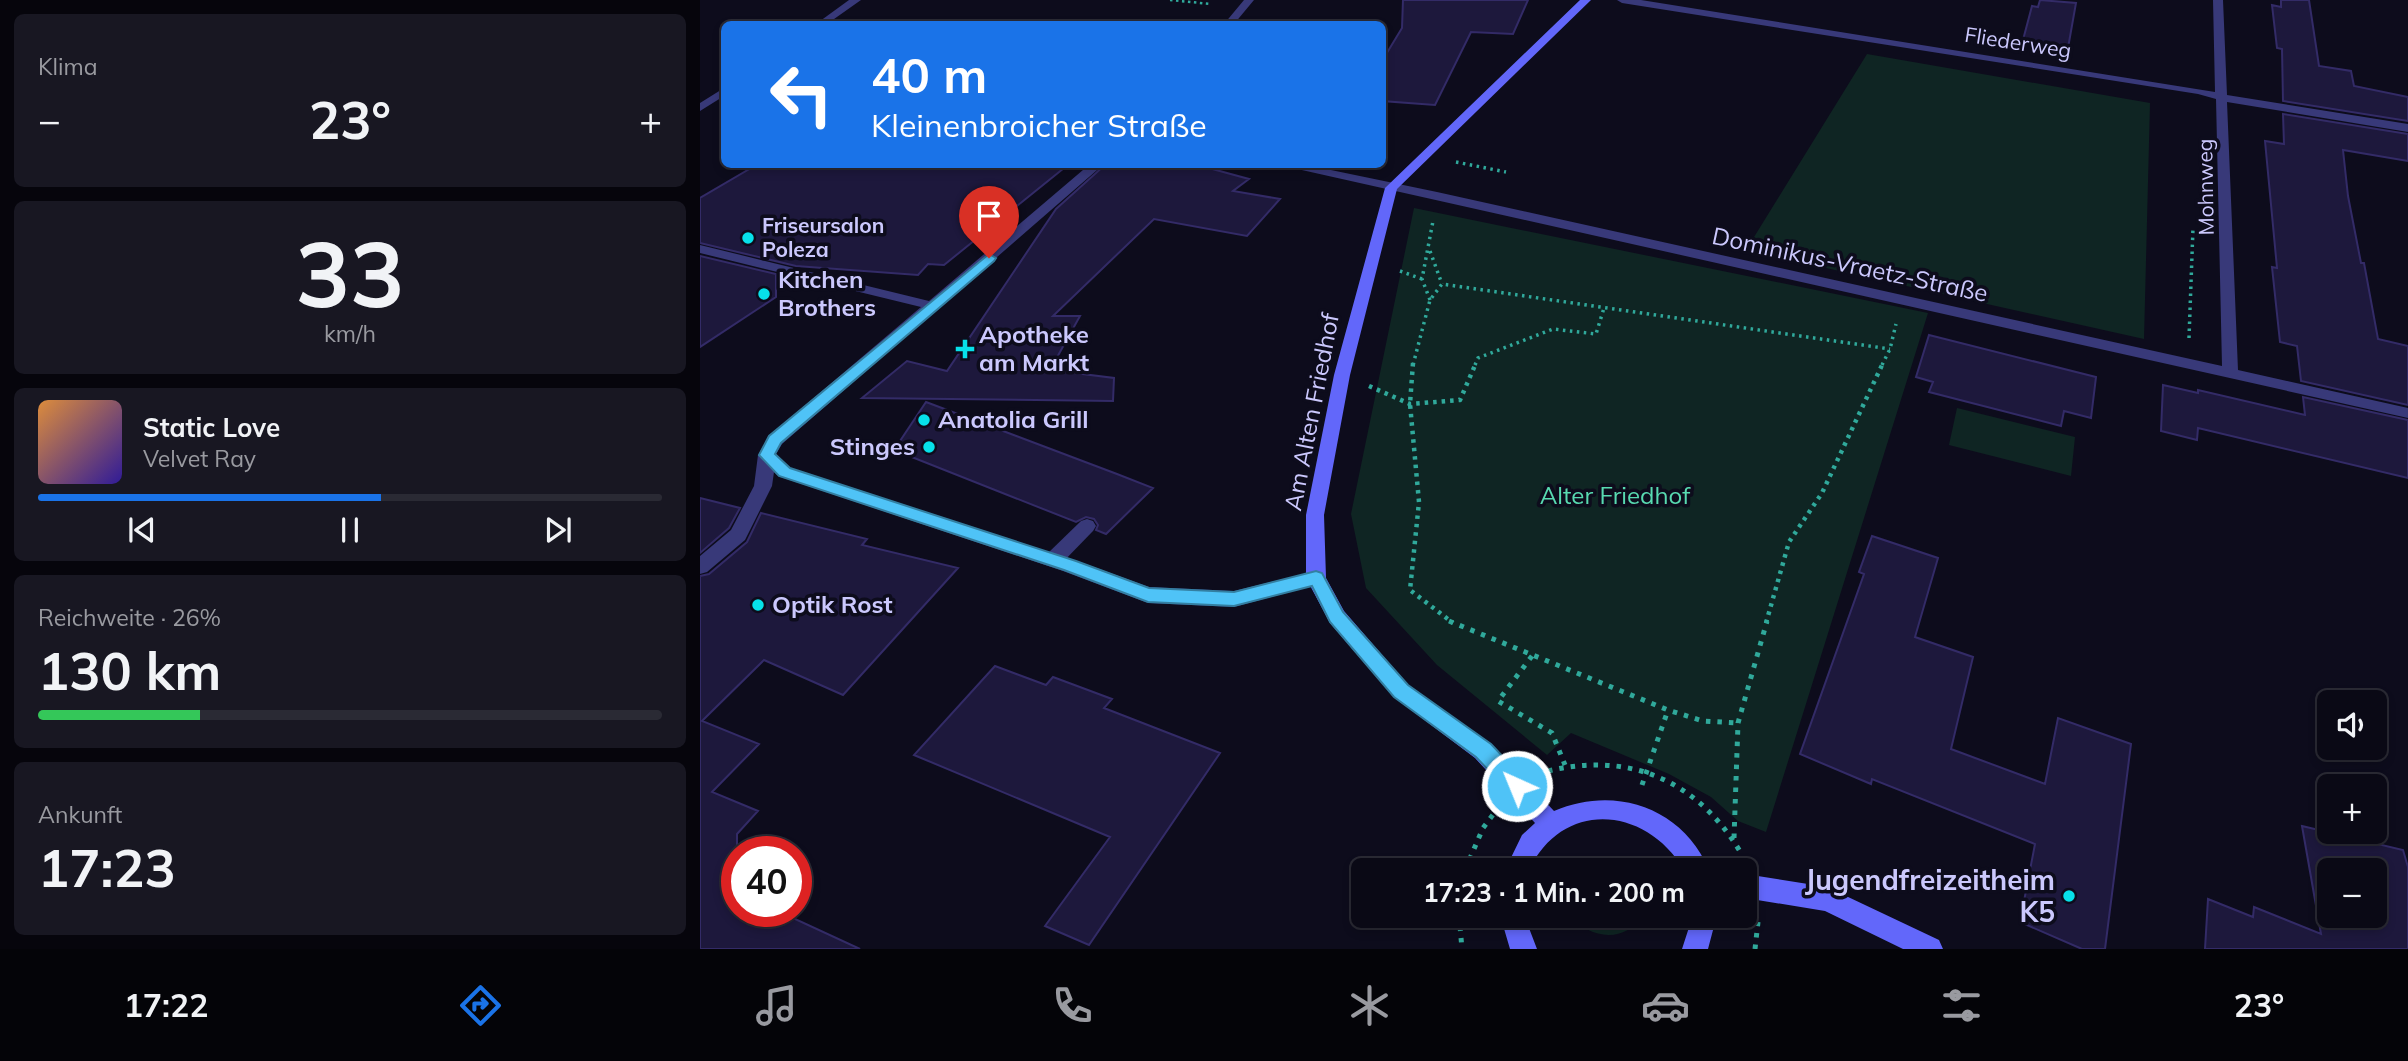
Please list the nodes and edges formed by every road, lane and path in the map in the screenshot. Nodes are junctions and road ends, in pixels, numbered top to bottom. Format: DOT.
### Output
graph roads {
  1 [pos="856,0"];
  2 [pos="1170,0"];
  3 [pos="1586,0"];
  4 [pos="1622,0"];
  5 [pos="2218,0"];
  6 [pos="1246,3"];
  7 [pos="825,21"];
  8 [pos="1231,21"];
  9 [pos="721,93"];
  10 [pos="2223,98"];
  11 [pos="700,108"];
  12 [pos="2408,128"];
  13 [pos="1421,156"];
  14 [pos="1093,168"];
  15 [pos="1299,168"];
  16 [pos="1506,172"];
  17 [pos="1391,188"];
  18 [pos="1437,196"];
  19 [pos="700,249"];
  20 [pos="1430,250"];
  21 [pos="1442,284"];
  22 [pos="1902,299"];
  23 [pos="1430,300"];
  24 [pos="933,306"];
  25 [pos="1604,308"];
  26 [pos="1891,349"];
  27 [pos="2230,373"];
  28 [pos="1342,375"];
  29 [pos="1410,404"];
  30 [pos="2408,413"];
  31 [pos="767,455"];
  32 [pos="1087,526"];
  33 [pos="1062,563"];
  34 [pos="700,567"];
  35 [pos="1316,578"];
  36 [pos="1532,656"];
  37 [pos="1668,710"];
  38 [pos="1738,723"];
  39 [pos="1565,765"];
  40 [pos="1632,811"];
  41 [pos="1551,824"];
  42 [pos="1734,838"];
  43 [pos="1523,858"];
  44 [pos="1693,858"];
  45 [pos="1757,888"];
  46 [pos="1460,928"];
  47 [pos="1515,928"];
  48 [pos="1702,928"];
  49 [pos="1759,936"];
  50 [pos="1462,949"];
  51 [pos="1524,949"];
  52 [pos="1695,949"];
  53 [pos="1755,949"];
  54 [pos="1930,949"];
  1 -- 7 [label="street"];
  2 -- 6 [label="path"];
  3 -- 13 [label="street, Am Alten Friedhof"];
  4 -- 10 [label="street, Fliederweg"];
  5 -- 10 [label="street, Mohnweg"];
  6 -- 8 [label="street"];
  9 -- 11 [label="street"];
  10 -- 12 [label="street, Fliederweg"];
  10 -- 27 [label="street, Mohnweg"];
  13 -- 16 [label="path"];
  13 -- 17 [label="street, Am Alten Friedhof"];
  14 -- 24 [label="street"];
  15 -- 17 [label="street, Dominikus-Vraetz-Straße"];
  17 -- 18 [label="street, Dominikus-Vraetz-Straße"];
  17 -- 28 [label="street, Am Alten Friedhof"];
  18 -- 20 [label="path"];
  18 -- 22 [label="street, Dominikus-Vraetz-Straße"];
  19 -- 24 [label="street"];
  20 -- 21 [label="path"];
  20 -- 23 [label="path"];
  21 -- 23 [label="path"];
  21 -- 25 [label="path"];
  22 -- 26 [label="path"];
  22 -- 27 [label="street, Dominikus-Vraetz-Straße"];
  23 -- 29 [label="path"];
  24 -- 31 [label="street"];
  25 -- 26 [label="path"];
  25 -- 29 [label="path"];
  26 -- 38 [label="path"];
  27 -- 30 [label="street, Dominikus-Vraetz-Straße"];
  28 -- 29 [label="path"];
  28 -- 35 [label="street, Am Alten Friedhof"];
  29 -- 36 [label="path"];
  31 -- 33 [label="street"];
  31 -- 34 [label="street"];
  32 -- 33 [label="street"];
  33 -- 35 [label="street"];
  35 -- 41 [label="street, Am Alten Friedhof"];
  36 -- 37 [label="path"];
  36 -- 39 [label="path"];
  37 -- 38 [label="path"];
  37 -- 40 [label="path"];
  38 -- 42 [label="path"];
  40 -- 41 [label="street"];
  40 -- 44 [label="street"];
  41 -- 43 [label="street"];
  45 -- 54 [label="street"];
  46 -- 50 [label="path"];
  47 -- 51 [label="street"];
  48 -- 52 [label="street"];
  49 -- 53 [label="path"];
}
